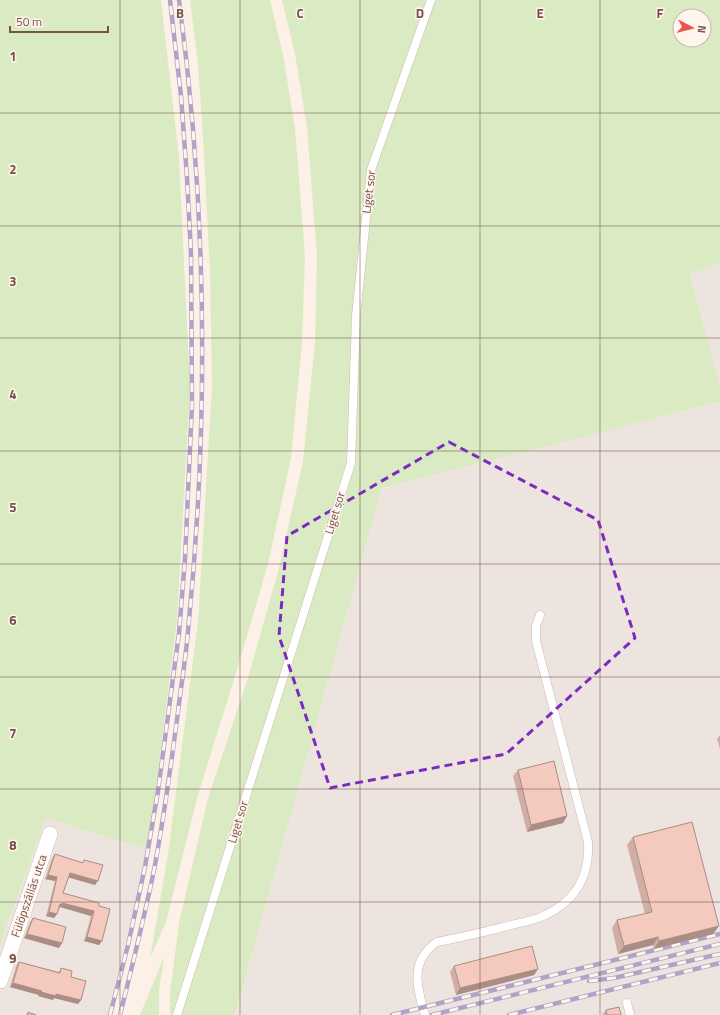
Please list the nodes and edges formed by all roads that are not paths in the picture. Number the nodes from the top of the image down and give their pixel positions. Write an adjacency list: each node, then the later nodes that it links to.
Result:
1 (431, 0): 6 (lane, Liget sor)
2 (540, 616): 7 (lane)
3 (50, 834): 4 (street, Fülöpszállás utca)
4 (0, 981)
5 (627, 1003): 8 (lane)
6 (177, 1015)
7 (425, 1015)
8 (630, 1015)

